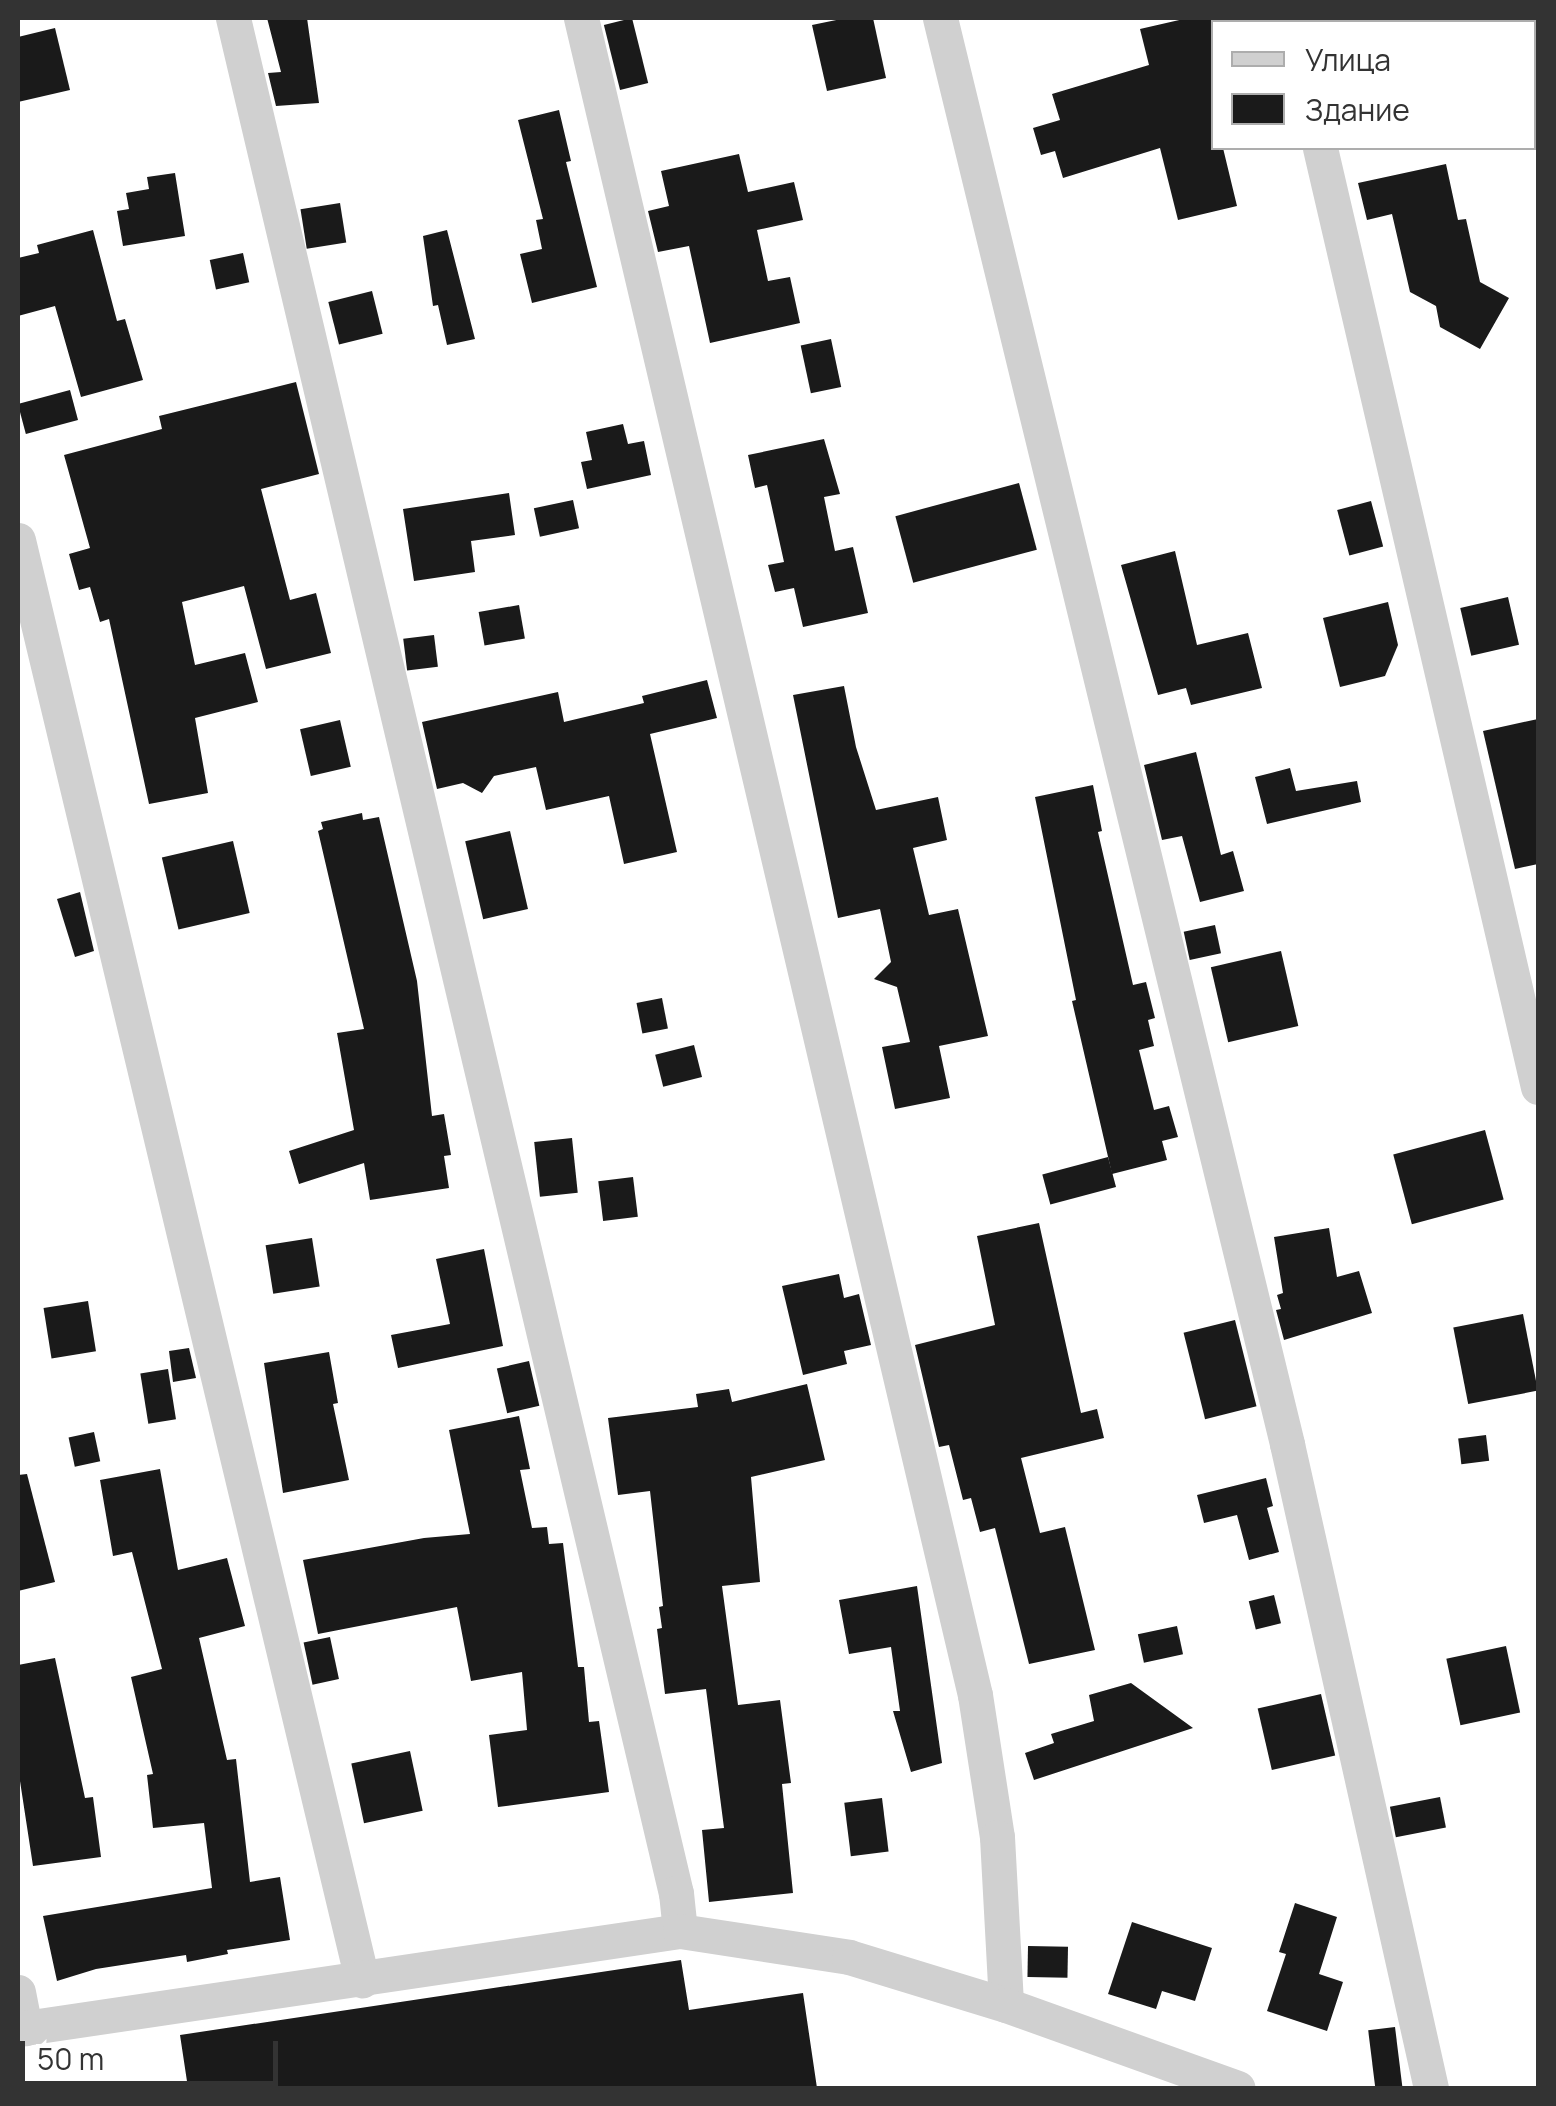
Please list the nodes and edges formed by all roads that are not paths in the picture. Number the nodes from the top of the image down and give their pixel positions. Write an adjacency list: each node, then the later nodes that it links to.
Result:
1 (233, 18): 7 (lane)
2 (581, 18): 10 (lane)
3 (940, 18): 13 (lane)
4 (1320, 150): 6 (lane)
5 (18, 540): 8 (lane)
6 (1538, 1087)
7 (680, 1930): 8 (lane); 10 (lane)
8 (362, 1980): 11 (lane)
9 (18, 1992): 11 (lane)
10 (1006, 2005): 12 (lane)
11 (21, 2029)
12 (1238, 2088)
13 (1431, 2088)

